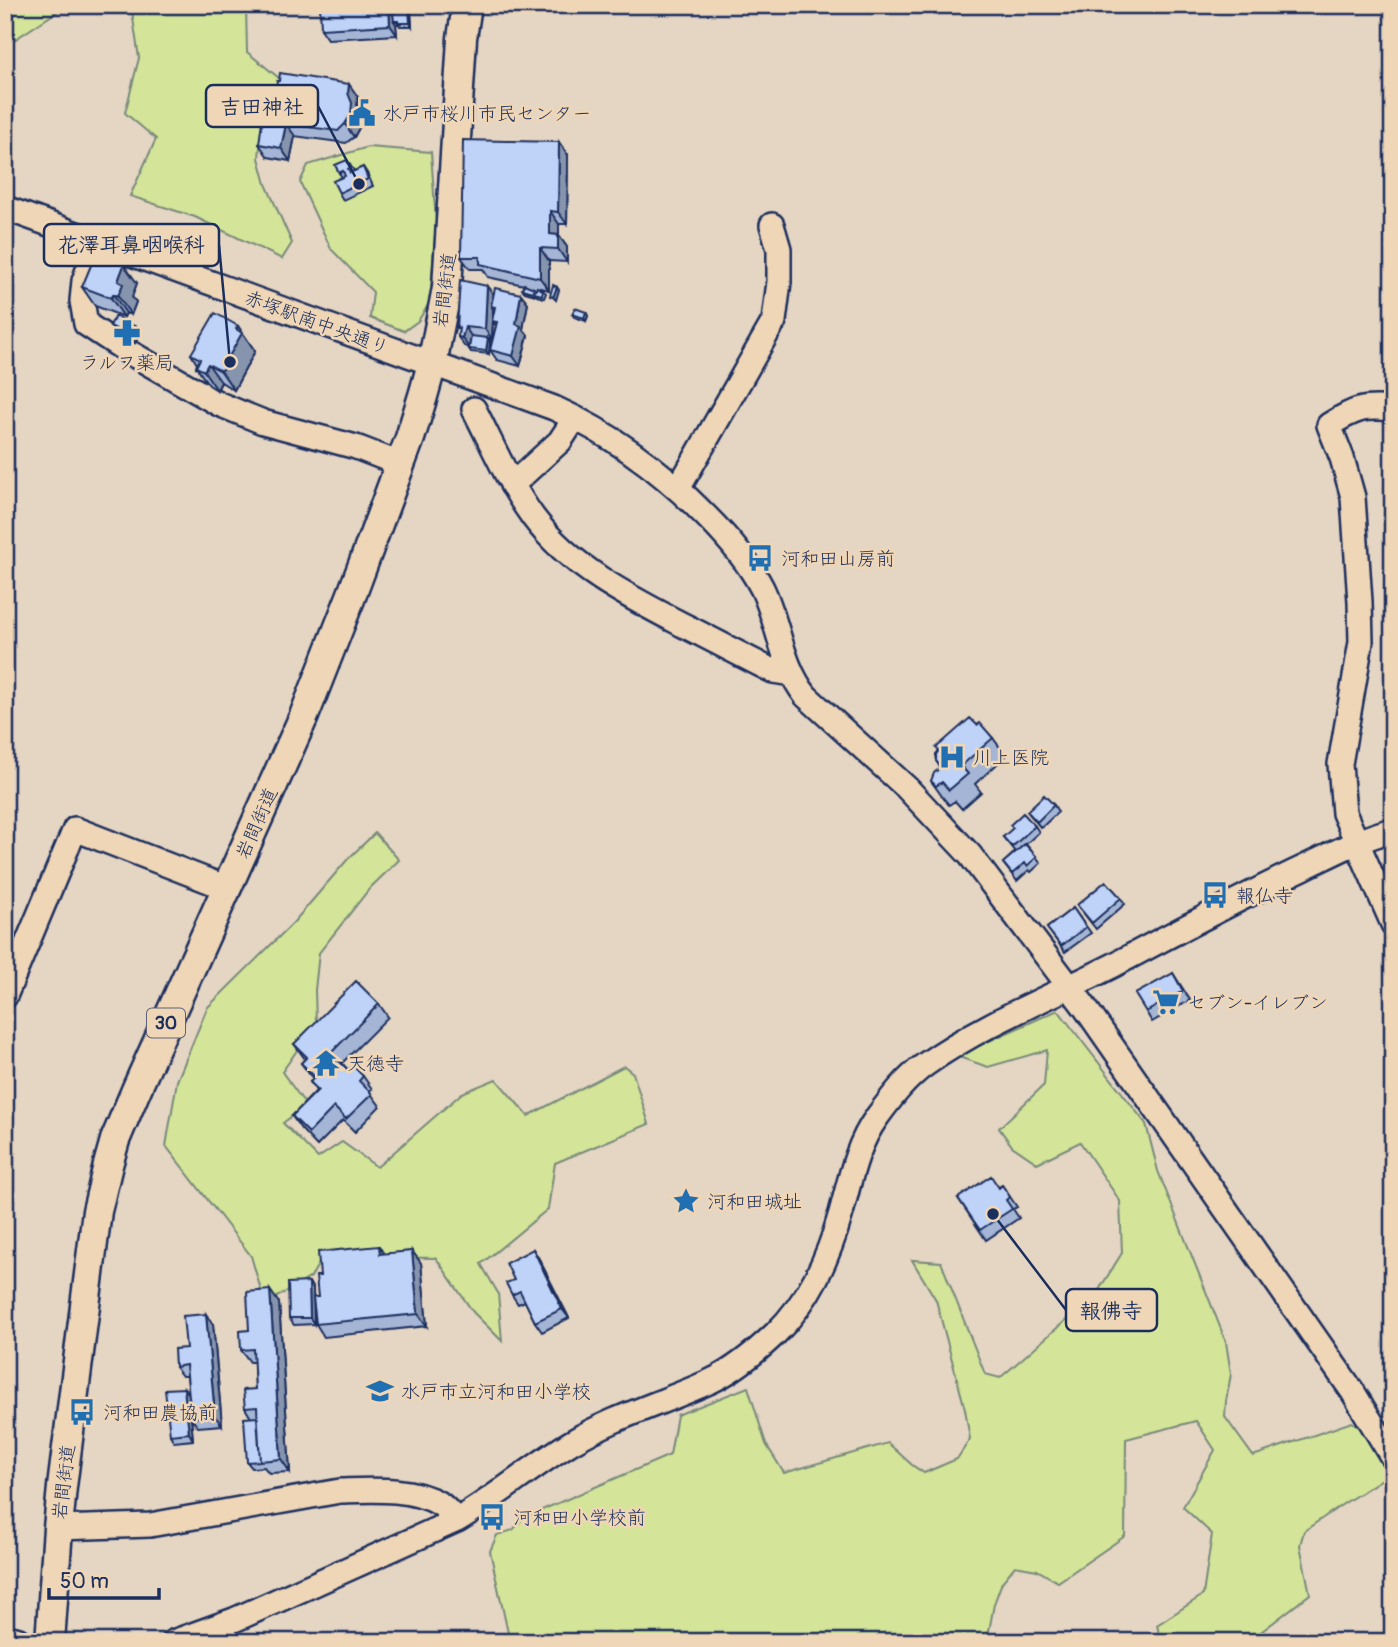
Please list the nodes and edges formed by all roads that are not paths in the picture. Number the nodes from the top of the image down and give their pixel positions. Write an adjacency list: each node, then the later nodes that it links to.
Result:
1 (467, 5): 5 (main road, 岩間街道 / 30)
2 (5, 208): 4 (street, 赤塚駅南中央通り)
3 (772, 225): 11 (street)
4 (98, 242): 5 (street, 赤塚駅南中央通り); 9 (street)
5 (432, 364): 8 (street, 赤塚駅南中央通り); 9 (main road, 岩間街道 / 30)
6 (1393, 409): 14 (street)
7 (474, 410): 10 (street)
8 (575, 418): 10 (street); 11 (street, 赤塚駅南中央通り)
9 (400, 464): 15 (main road, 岩間街道 / 30)
10 (512, 485): 12 (street)
11 (678, 489): 12 (street, 赤塚駅南中央通り)
12 (792, 674): 17 (street, 赤塚駅南中央通り)
13 (1393, 830): 14 (street)
14 (1357, 842): 16 (street); 17 (street)
15 (227, 888): 18 (street); 21 (main road, 岩間街道 / 30)
16 (1393, 924)
17 (1069, 987): 19 (street, 赤塚駅南中央通り); 20 (street)
18 (5, 996)
19 (1393, 1458)
20 (457, 1520): 21 (street); 25 (street)
21 (58, 1528): 24 (main road, 岩間街道 / 30)
22 (5, 1639): 23 (main road)
23 (17, 1642)
24 (50, 1642)
25 (173, 1642)

